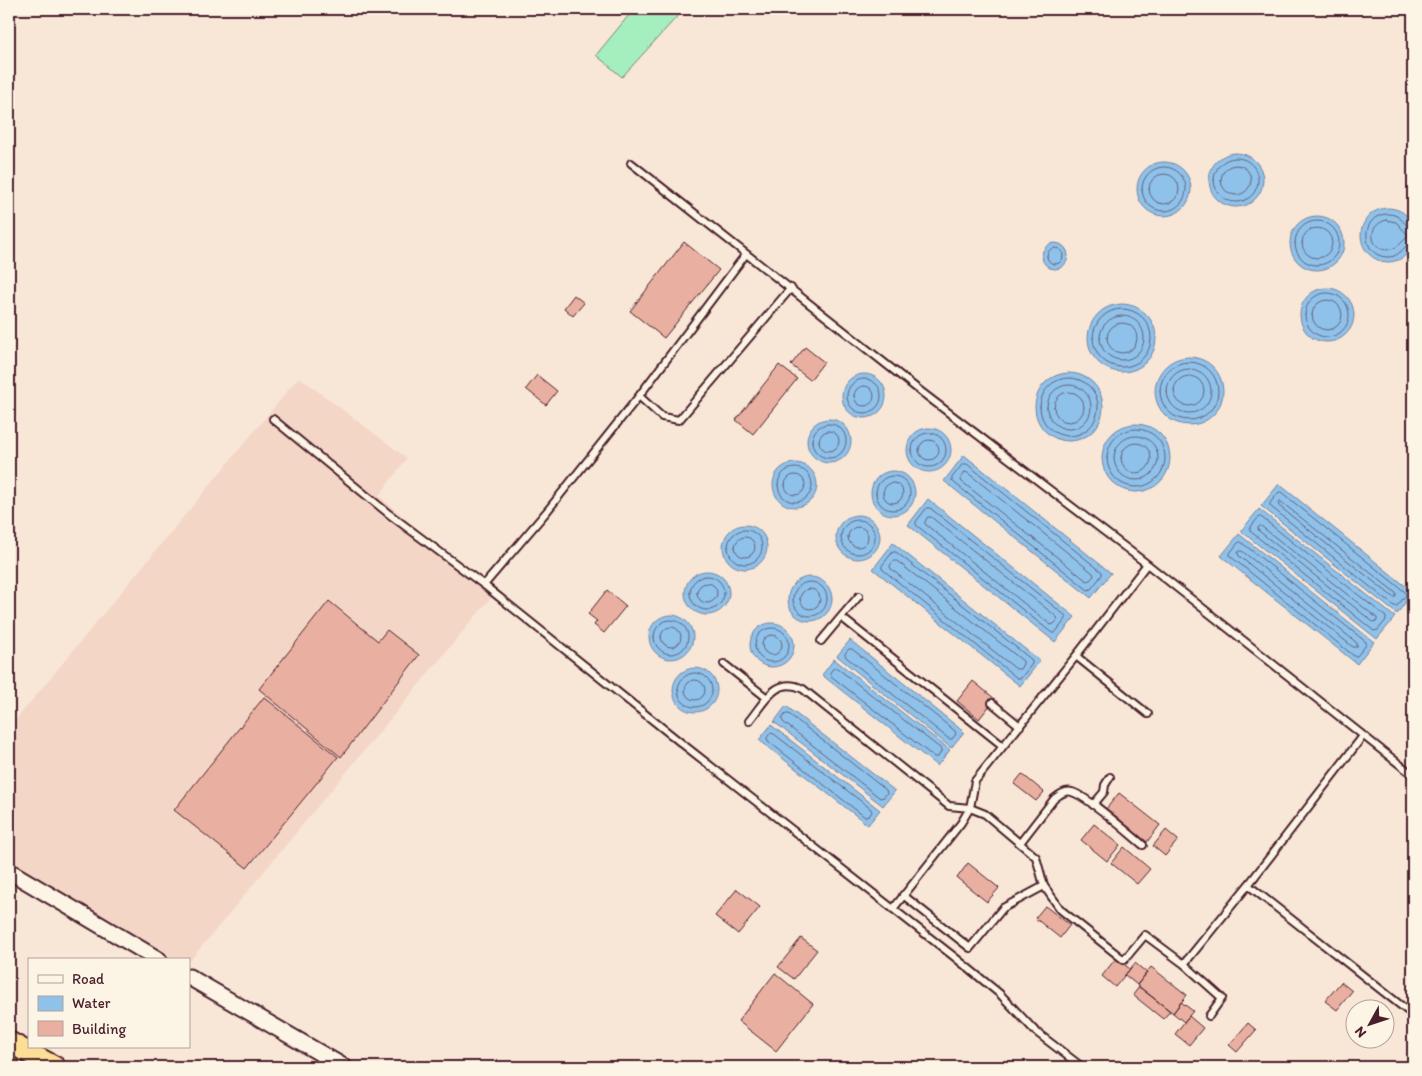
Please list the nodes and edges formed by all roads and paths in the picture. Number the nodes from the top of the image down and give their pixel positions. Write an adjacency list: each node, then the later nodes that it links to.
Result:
1 (631, 163): 2 (lane)
2 (746, 254): 3 (lane); 4 (lane)
3 (791, 288): 4 (lane); 6 (lane)
4 (639, 396): 7 (lane)
5 (273, 419): 7 (lane)
6 (1147, 564): 11 (lane); 18 (lane)
7 (484, 585): 30 (lane)
8 (859, 596): 9 (lane)
9 (841, 618): 10 (lane); 19 (lane)
10 (821, 641)
11 (1076, 656): 15 (lane); 17 (lane)
12 (724, 664): 13 (lane)
13 (768, 698): 16 (lane); 23 (lane)
14 (992, 703): 17 (lane)
15 (1148, 714)
16 (750, 721)
17 (1020, 726): 19 (lane)
18 (1364, 736): 20 (lane); 27 (lane)
19 (1003, 746): 23 (lane)
20 (1413, 775)
21 (1110, 777): 22 (lane)
22 (1093, 806): 24 (lane); 25 (lane)
23 (970, 808): 24 (lane); 29 (lane)
24 (1020, 843): 28 (lane)
25 (1142, 845)
26 (9, 871): 31 (street)
27 (1248, 885): 32 (lane); 34 (lane)
28 (1044, 886): 29 (lane); 32 (lane)
29 (903, 895): 30 (lane)
30 (893, 909): 39 (lane)
31 (156, 958)
32 (1184, 964): 35 (lane)
33 (190, 979): 38 (street)
34 (1413, 1015)
35 (1209, 1016)
36 (9, 1042): 37 (highway)
37 (55, 1067)
38 (344, 1067)
39 (1082, 1067)

